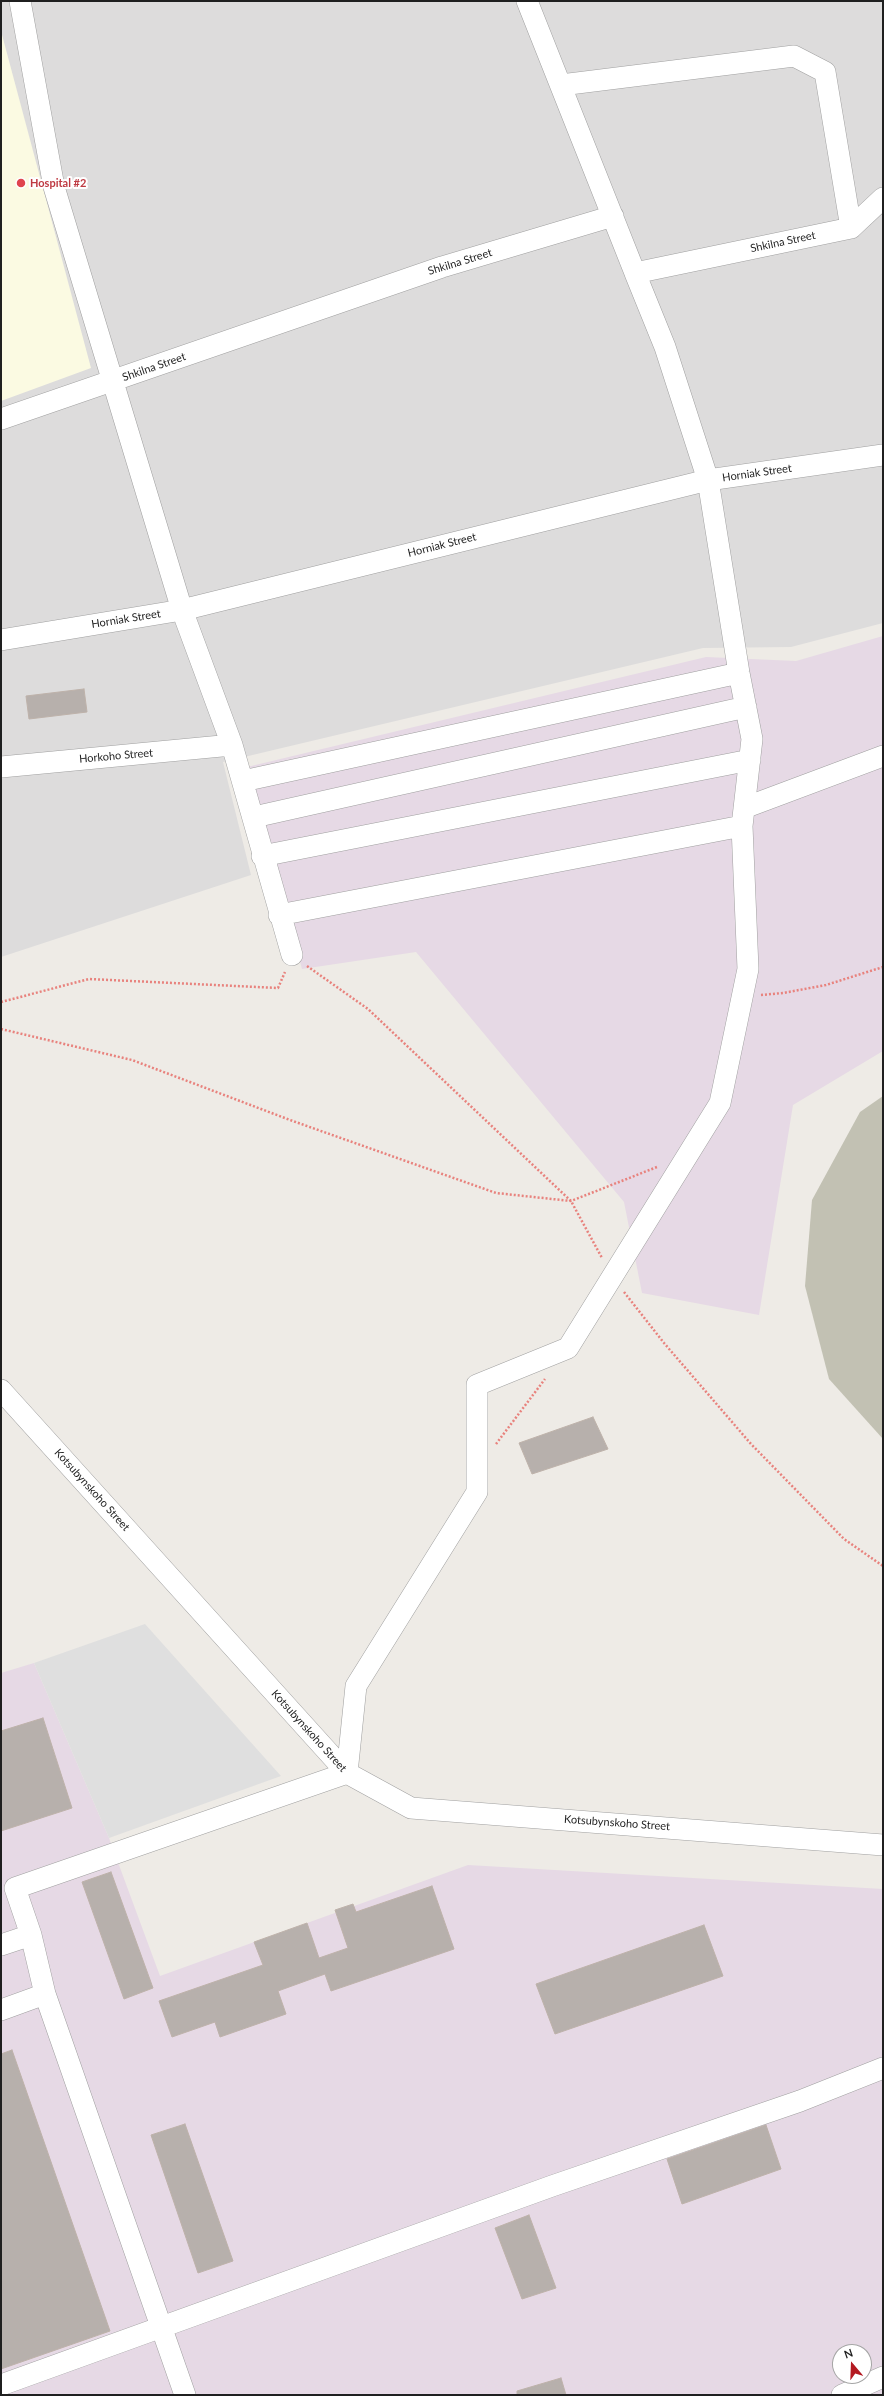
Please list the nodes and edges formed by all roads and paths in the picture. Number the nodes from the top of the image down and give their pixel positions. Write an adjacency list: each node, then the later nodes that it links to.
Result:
1 (20, 1): 8 (street)
2 (527, 1): 3 (street)
3 (561, 85): 5 (street); 6 (street)
4 (883, 198): 6 (street)
5 (613, 216): 7 (street); 8 (street, Shkilna Street)
6 (851, 228): 7 (street, Shkilna Street)
7 (635, 273): 11 (street)
8 (113, 381): 9 (street, Shkilna Street); 12 (street)
9 (1, 419)
10 (883, 455): 11 (street, Horniak Street)
11 (708, 480): 12 (street, Horniak Street); 14 (street)
12 (182, 610): 13 (street, Horniak Street); 16 (street)
13 (1, 640)
14 (738, 673): 15 (street); 20 (street)
15 (746, 707): 18 (street); 21 (street)
16 (232, 744): 19 (street, Horkoho Street); 20 (street)
17 (883, 756): 22 (street)
18 (750, 760): 22 (street); 23 (street)
19 (1, 767)
20 (243, 781): 21 (street)
21 (254, 817): 23 (street)
22 (743, 817): 24 (street); 27 (street)
23 (262, 856): 24 (street)
24 (279, 915): 25 (street)
25 (292, 955): 28 (path); 31 (path)
26 (883, 967): 27 (path)
27 (742, 996): 32 (street)
28 (1, 1002)
29 (1, 1029): 31 (path)
30 (658, 1167): 31 (path)
31 (571, 1201): 32 (path)
32 (612, 1277): 36 (path); 37 (street)
33 (550, 1372): 35 (path)
34 (1, 1390): 37 (street, Kotsubynskoho Street)
35 (495, 1446)
36 (883, 1566)
37 (347, 1773): 38 (street, Kotsubynskoho Street); 39 (street)
38 (883, 1845)
39 (31, 1935): 40 (street); 41 (street)
40 (1, 1945)
41 (45, 1994): 42 (street); 44 (street)
42 (1, 2010)
43 (883, 2068): 44 (street)
44 (162, 2329): 46 (street); 47 (street)
45 (883, 2376): 48 (street)
46 (1, 2385)
47 (185, 2395)
48 (842, 2395)

